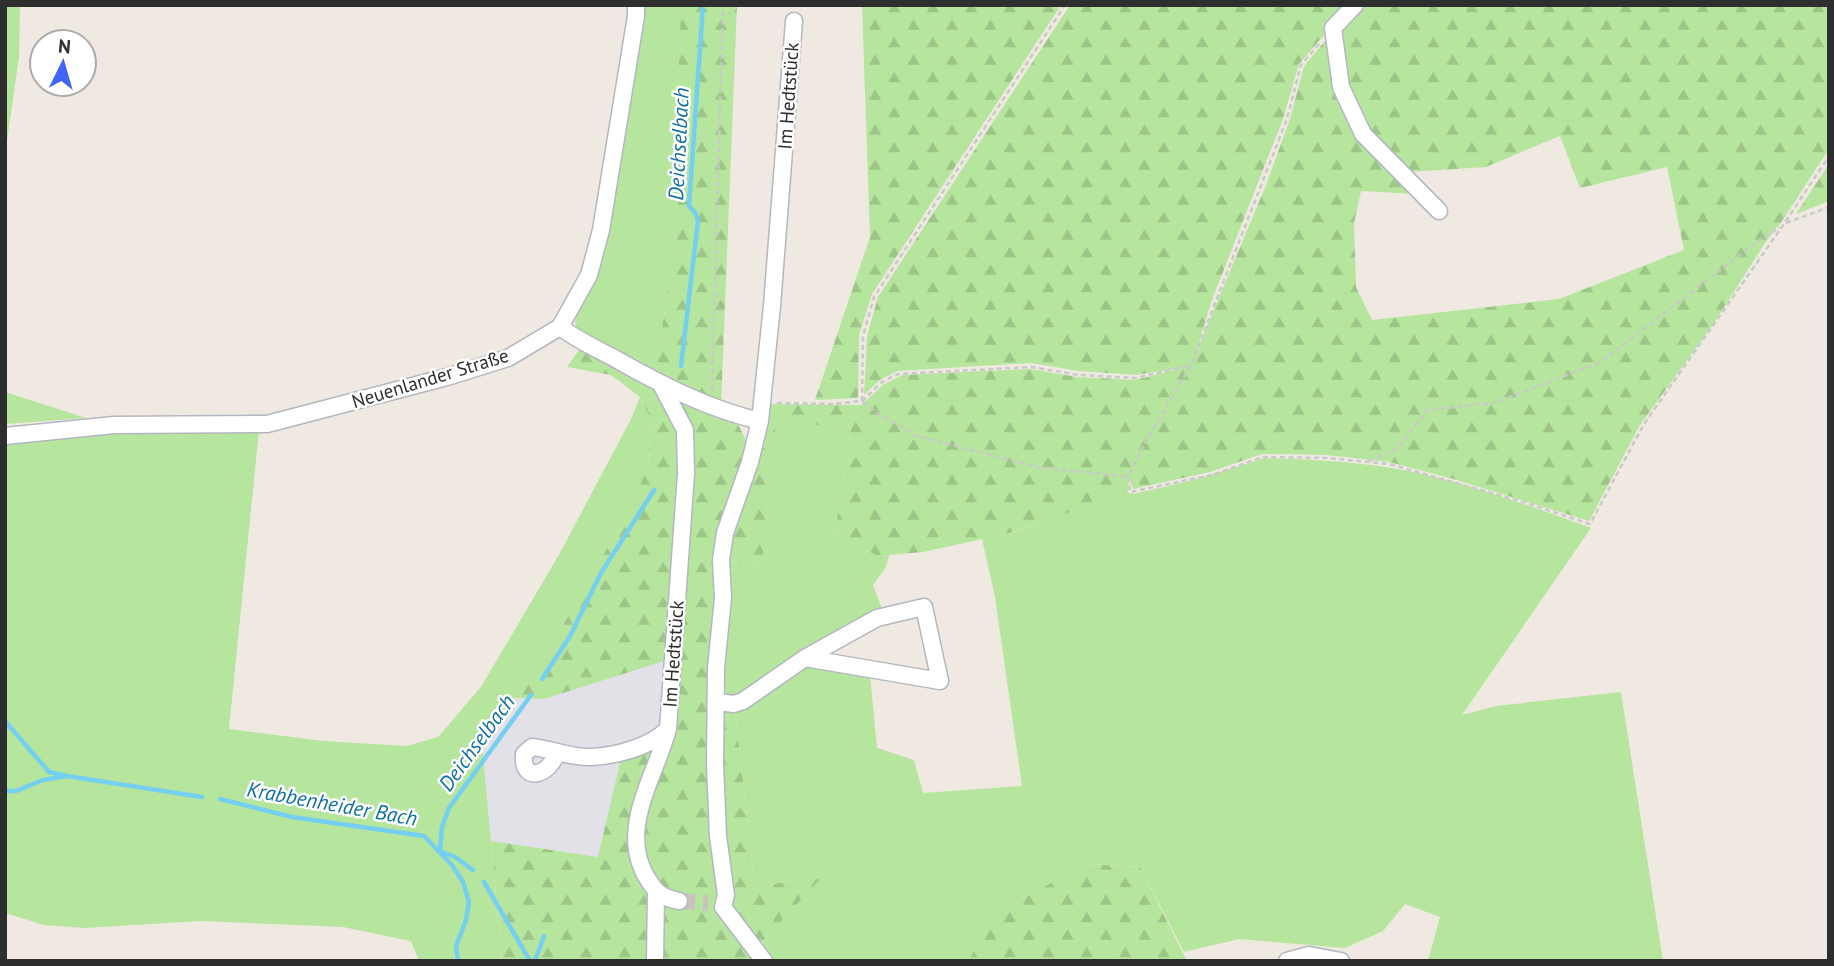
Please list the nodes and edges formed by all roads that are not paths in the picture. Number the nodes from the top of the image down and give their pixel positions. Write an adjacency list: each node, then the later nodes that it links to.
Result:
1 (636, 5): 5 (street)
2 (1354, 5): 4 (street)
3 (794, 21): 7 (street, Im Hedtstück)
4 (1439, 211)
5 (560, 327): 6 (street); 8 (street, Neuenlander Straße)
6 (662, 386): 7 (street); 11 (street, Im Hedtstück)
7 (760, 421): 10 (street, Im Hedtstück)
8 (5, 436)
9 (805, 658): 9 (street); 10 (street)
10 (717, 702): 16 (street, Im Hedtstück)
11 (668, 729): 12 (street); 13 (street, Im Hedtstück)
12 (557, 752)
13 (656, 892): 14 (street); 15 (street)
14 (679, 901)
15 (655, 961)
16 (764, 961)
17 (1287, 961): 18 (street)
18 (1341, 961)

